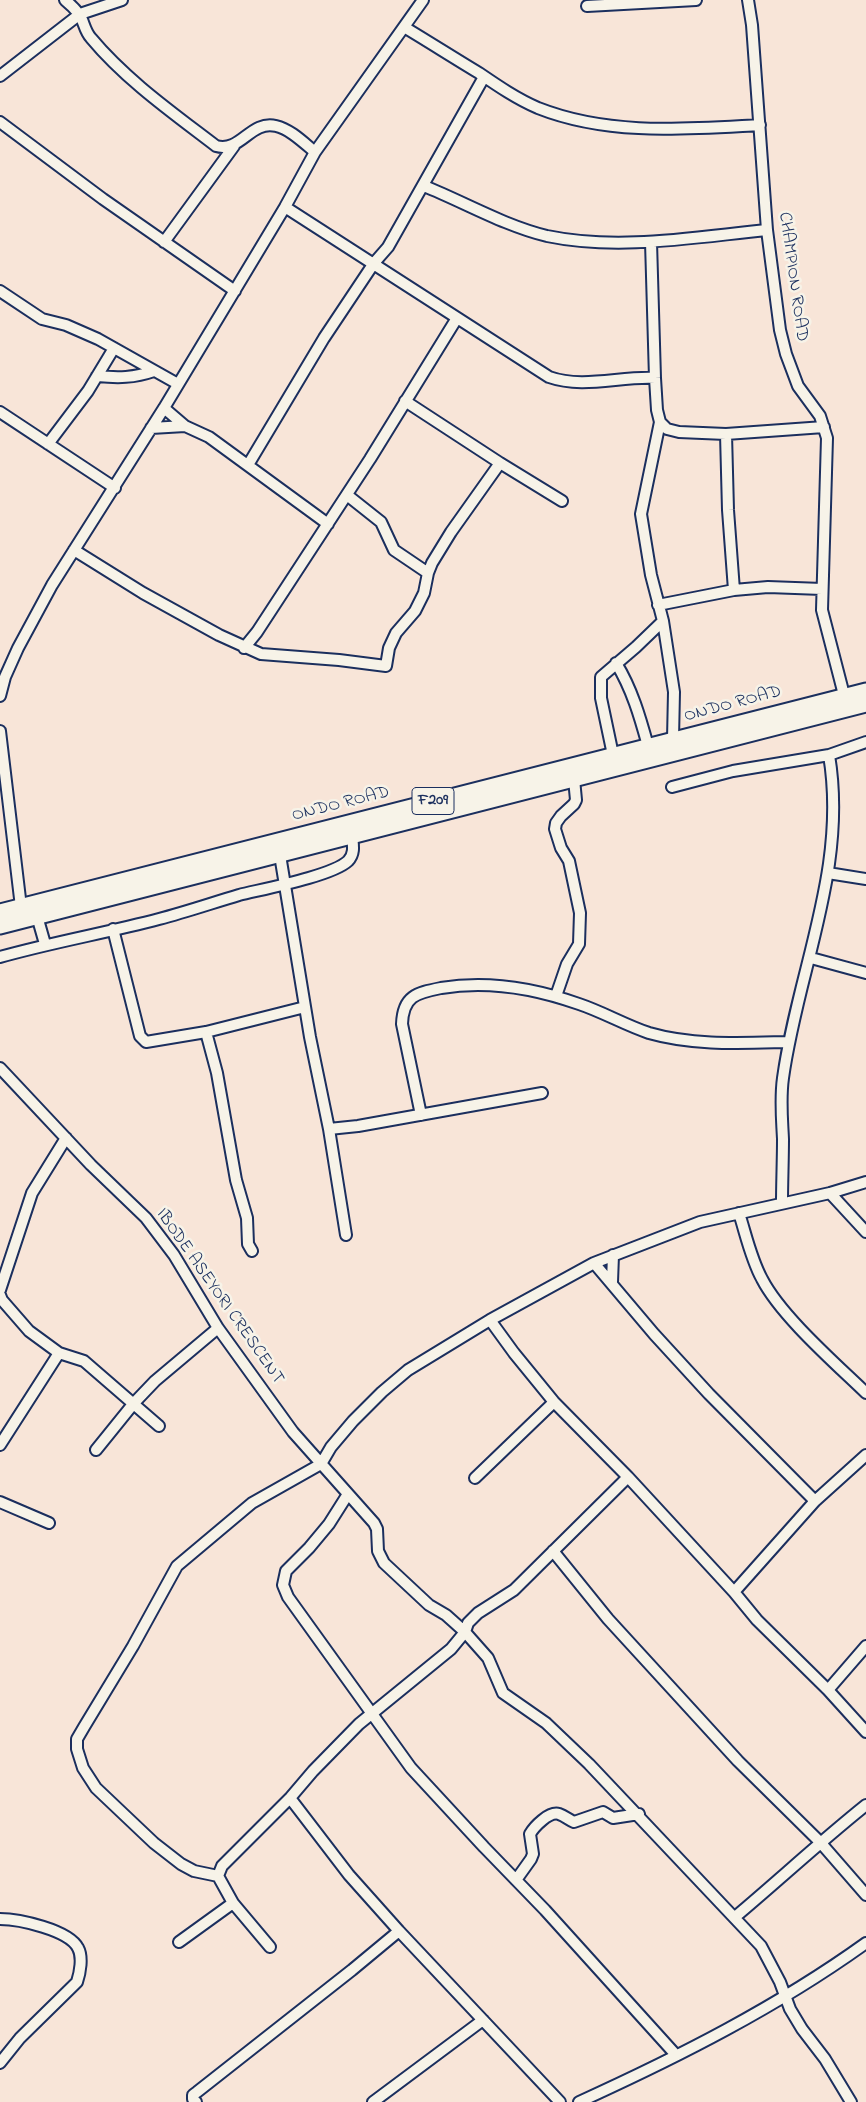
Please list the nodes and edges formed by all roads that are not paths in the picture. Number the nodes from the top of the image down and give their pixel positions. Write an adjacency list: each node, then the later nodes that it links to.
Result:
1 (65, 0): 7 (street)
2 (122, 0): 7 (street)
3 (423, 0): 8 (street)
4 (696, 0): 6 (street)
5 (748, 0): 12 (street, CHAMPION ROAD)
6 (587, 6)
7 (80, 14): 9 (street); 13 (street)
8 (404, 27): 10 (street); 14 (street)
9 (0, 76)
10 (484, 77): 12 (street); 15 (street)
11 (0, 122): 18 (street)
12 (760, 125): 17 (street, CHAMPION ROAD)
13 (234, 145): 14 (street); 18 (street)
14 (315, 152): 16 (street)
15 (424, 186): 19 (street); 20 (street)
16 (285, 207): 20 (street); 22 (street)
17 (767, 230): 19 (street); 34 (street, CHAMPION ROAD)
18 (164, 242): 22 (street)
19 (651, 242): 27 (street)
20 (374, 263): 23 (street); 39 (street)
21 (0, 291): 24 (street)
22 (235, 291): 28 (street)
23 (457, 318): 27 (street); 29 (street)
24 (114, 348): 25 (street); 26 (street)
25 (154, 371): 26 (street); 28 (street)
26 (98, 376): 37 (street)
27 (655, 378): 32 (street)
28 (178, 384): 30 (street)
29 (405, 401): 38 (street); 41 (street)
30 (164, 408): 33 (street); 35 (street)
31 (0, 412): 37 (street)
32 (660, 422): 36 (street); 48 (street)
33 (185, 426): 35 (street); 39 (street)
34 (824, 427): 36 (street); 46 (street, CHAMPION ROAD)
35 (151, 428): 40 (street)
36 (726, 434): 47 (street)
37 (48, 444): 40 (street)
38 (500, 463): 42 (street); 45 (street)
39 (248, 465): 43 (street)
40 (115, 488): 44 (street)
41 (347, 495): 43 (street); 45 (street)
42 (562, 501)
43 (328, 524): 50 (street)
44 (74, 550): 50 (street); 54 (street)
45 (428, 573): 50 (street)
46 (822, 589): 47 (street); 53 (street, CHAMPION ROAD)
47 (734, 590): 48 (street)
48 (658, 605): 49 (street)
49 (662, 621): 51 (street); 57 (street)
50 (244, 648)
51 (616, 663): 59 (street); 60 (street)
52 (866, 691): 53 (main road, ONDO ROAD / F209)
53 (844, 695): 57 (main road, ONDO ROAD / F209)
54 (0, 696)
55 (866, 704): 63 (main road, ONDO ROAD / F209)
56 (0, 731): 62 (street)
57 (674, 739): 59 (main road, ONDO ROAD / F209)
58 (866, 742): 61 (street)
59 (648, 746): 60 (main road, ONDO ROAD / F209)
60 (613, 755): 65 (main road, ONDO ROAD / F209)
61 (829, 755): 64 (street); 68 (street)
62 (2, 759): 71 (street)
63 (574, 779): 65 (main road, ONDO ROAD / F209); 80 (street)
64 (672, 787)
65 (467, 799): 66 (main road, ONDO ROAD / F209); 71 (main road, ONDO ROAD / F209)
66 (352, 836): 67 (main road, ONDO ROAD / F209); 70 (street)
67 (280, 855): 70 (street); 73 (main road, ONDO ROAD / F209)
68 (828, 873): 69 (street); 78 (street)
69 (866, 879)
70 (285, 885): 75 (street); 81 (street)
71 (22, 907): 72 (main road, ONDO ROAD / F209)
72 (0, 912)
73 (37, 916): 74 (main road, ONDO ROAD / F209); 76 (street)
74 (0, 926)
75 (113, 929): 76 (street); 82 (street)
76 (45, 944): 77 (street)
77 (0, 957)
78 (810, 958): 79 (street); 83 (street)
79 (866, 972)
80 (556, 996): 83 (street); 86 (street)
81 (306, 1007): 82 (street); 87 (street)
82 (206, 1032): 95 (street)
83 (789, 1042): 91 (street)
84 (0, 1068): 88 (street, IBODE ASEYORI CRESCENT)
85 (542, 1093): 86 (street)
86 (420, 1116): 87 (street)
87 (329, 1129): 94 (street)
88 (66, 1138): 99 (street); 102 (street, IBODE ASEYORI CRESCENT)
89 (866, 1182): 90 (street)
90 (830, 1193): 91 (street); 93 (street)
91 (782, 1203): 92 (street)
92 (739, 1213): 96 (street); 104 (street)
93 (866, 1232)
94 (346, 1235)
95 (252, 1251)
96 (613, 1255): 97 (street); 98 (street)
97 (594, 1263): 98 (street); 101 (street)
98 (612, 1282): 115 (street)
99 (0, 1290)
100 (0, 1295): 103 (street)
101 (490, 1320): 105 (street); 111 (street)
102 (218, 1328): 106 (street); 111 (street, IBODE ASEYORI CRESCENT)
103 (59, 1353): 106 (street); 108 (street)
104 (866, 1393)
105 (554, 1402): 112 (street); 113 (street)
106 (134, 1403): 107 (street); 109 (street)
107 (158, 1426)
108 (0, 1445)
109 (96, 1450)
110 (866, 1455): 115 (street)
111 (321, 1464): 114 (street, IBODE ASEYORI CRESCENT); 129 (street)
112 (628, 1477): 118 (street); 119 (street)
113 (475, 1478)
114 (348, 1494): 120 (street, IBODE ASEYORI CRESCENT); 123 (street)
115 (815, 1501): 119 (street)
116 (0, 1502): 117 (street)
117 (49, 1523)
118 (554, 1551): 120 (street); 128 (street)
119 (734, 1592): 122 (street)
120 (465, 1632): 123 (street); 127 (street, IBODE ASEYORI CRESCENT)
121 (866, 1646): 122 (street)
122 (828, 1690): 124 (street)
123 (371, 1713): 125 (street); 130 (street)
124 (866, 1732)
125 (290, 1798): 129 (street); 135 (street)
126 (866, 1805): 128 (street)
127 (639, 1814): 130 (street); 133 (street, IBODE ASEYORI CRESCENT)
128 (820, 1842): 131 (street); 133 (street)
129 (218, 1876): 132 (street)
130 (516, 1880): 141 (street)
131 (866, 1895)
132 (233, 1903): 136 (street); 138 (street)
133 (735, 1917): 139 (street, IBODE ASEYORI CRESCENT)
134 (0, 1920): 142 (street)
135 (398, 1931): 140 (street); 143 (street)
136 (179, 1942)
137 (866, 1943): 139 (street)
138 (270, 1947)
139 (786, 1995): 141 (street); 147 (street, IBODE ASEYORI CRESCENT)
140 (483, 2020): 144 (street); 145 (street)
141 (676, 2055): 146 (street)
142 (0, 2063)
143 (196, 2102)
144 (373, 2102)
145 (560, 2102)
146 (579, 2102)
147 (851, 2102)

